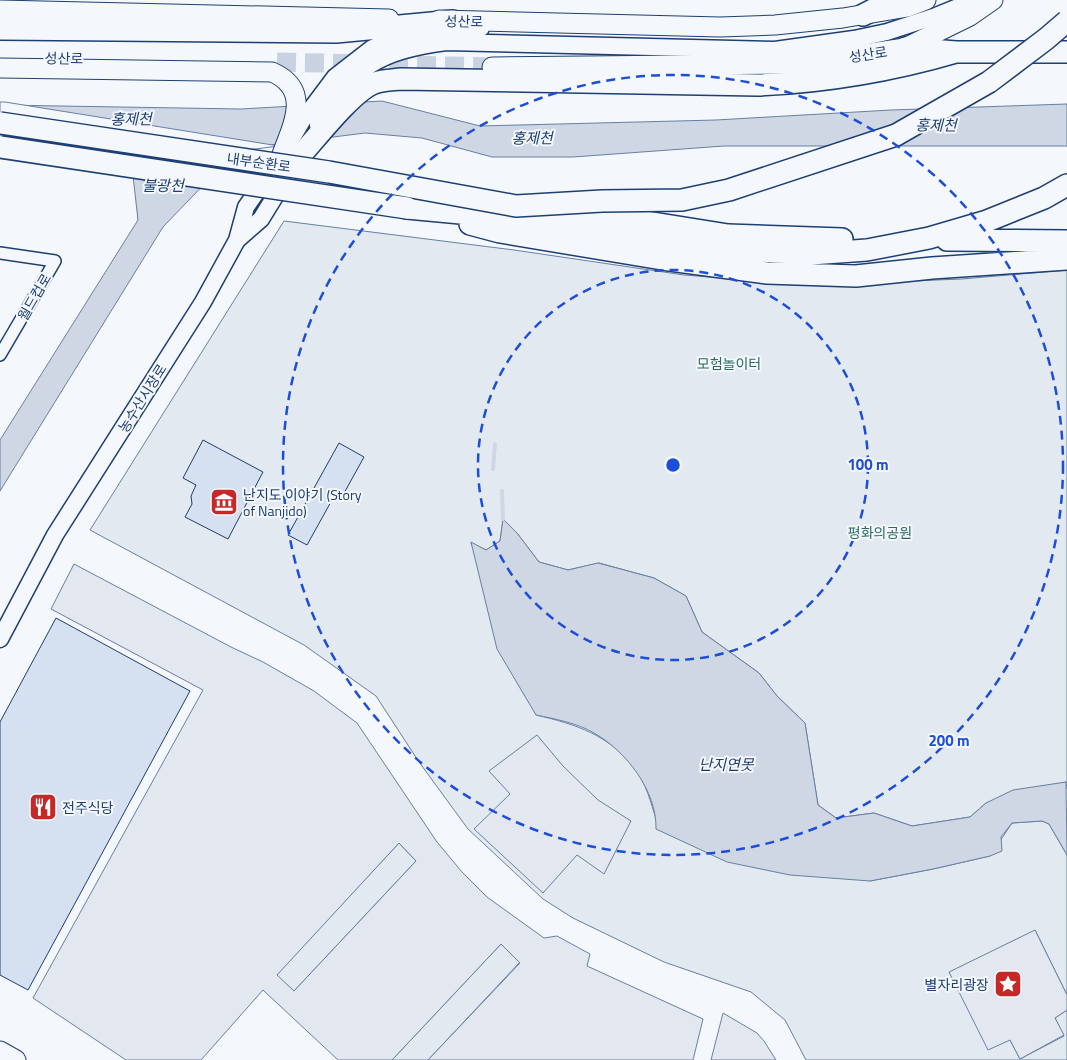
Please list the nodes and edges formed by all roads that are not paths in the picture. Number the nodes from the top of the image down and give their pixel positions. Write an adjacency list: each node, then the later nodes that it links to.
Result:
1 (892, 0): 6 (highway)
2 (926, 0): 6 (main road, 성산로)
3 (975, 0): 18 (main road)
4 (992, 0): 11 (main road, 성산로)
5 (0, 10): 7 (main road, 성산로)
6 (862, 15): 9 (main road, 성산로)
7 (453, 21): 9 (main road, 성산로); 10 (highway)
8 (1067, 21): 23 (highway, bridge)
9 (553, 22): 18 (main road)
10 (0, 29)
11 (905, 48): 12 (highway); 15 (main road, 성산로)
12 (956, 52): 13 (highway); 18 (highway)
13 (1067, 52)
14 (0, 56): 17 (main road, 성산로)
15 (492, 67)
16 (0, 68): 17 (main road)
17 (280, 69): 21 (main road)
18 (350, 81): 21 (main road); 21 (highway)
19 (0, 123): 23 (highway, 내부순환로, bridge)
20 (0, 147): 24 (highway, 내부순환로, bridge)
21 (291, 156): 29 (main road, 농수산시장로, bridge)
22 (1067, 185): 24 (highway)
23 (516, 206): 25 (highway, bridge)
24 (407, 208): 27 (highway)
25 (1067, 241)
26 (0, 253): 28 (street, 월드컵로)
27 (1067, 259)
28 (0, 355)
29 (0, 639)
30 (0, 1051): 31 (main road)
31 (16, 1060)

